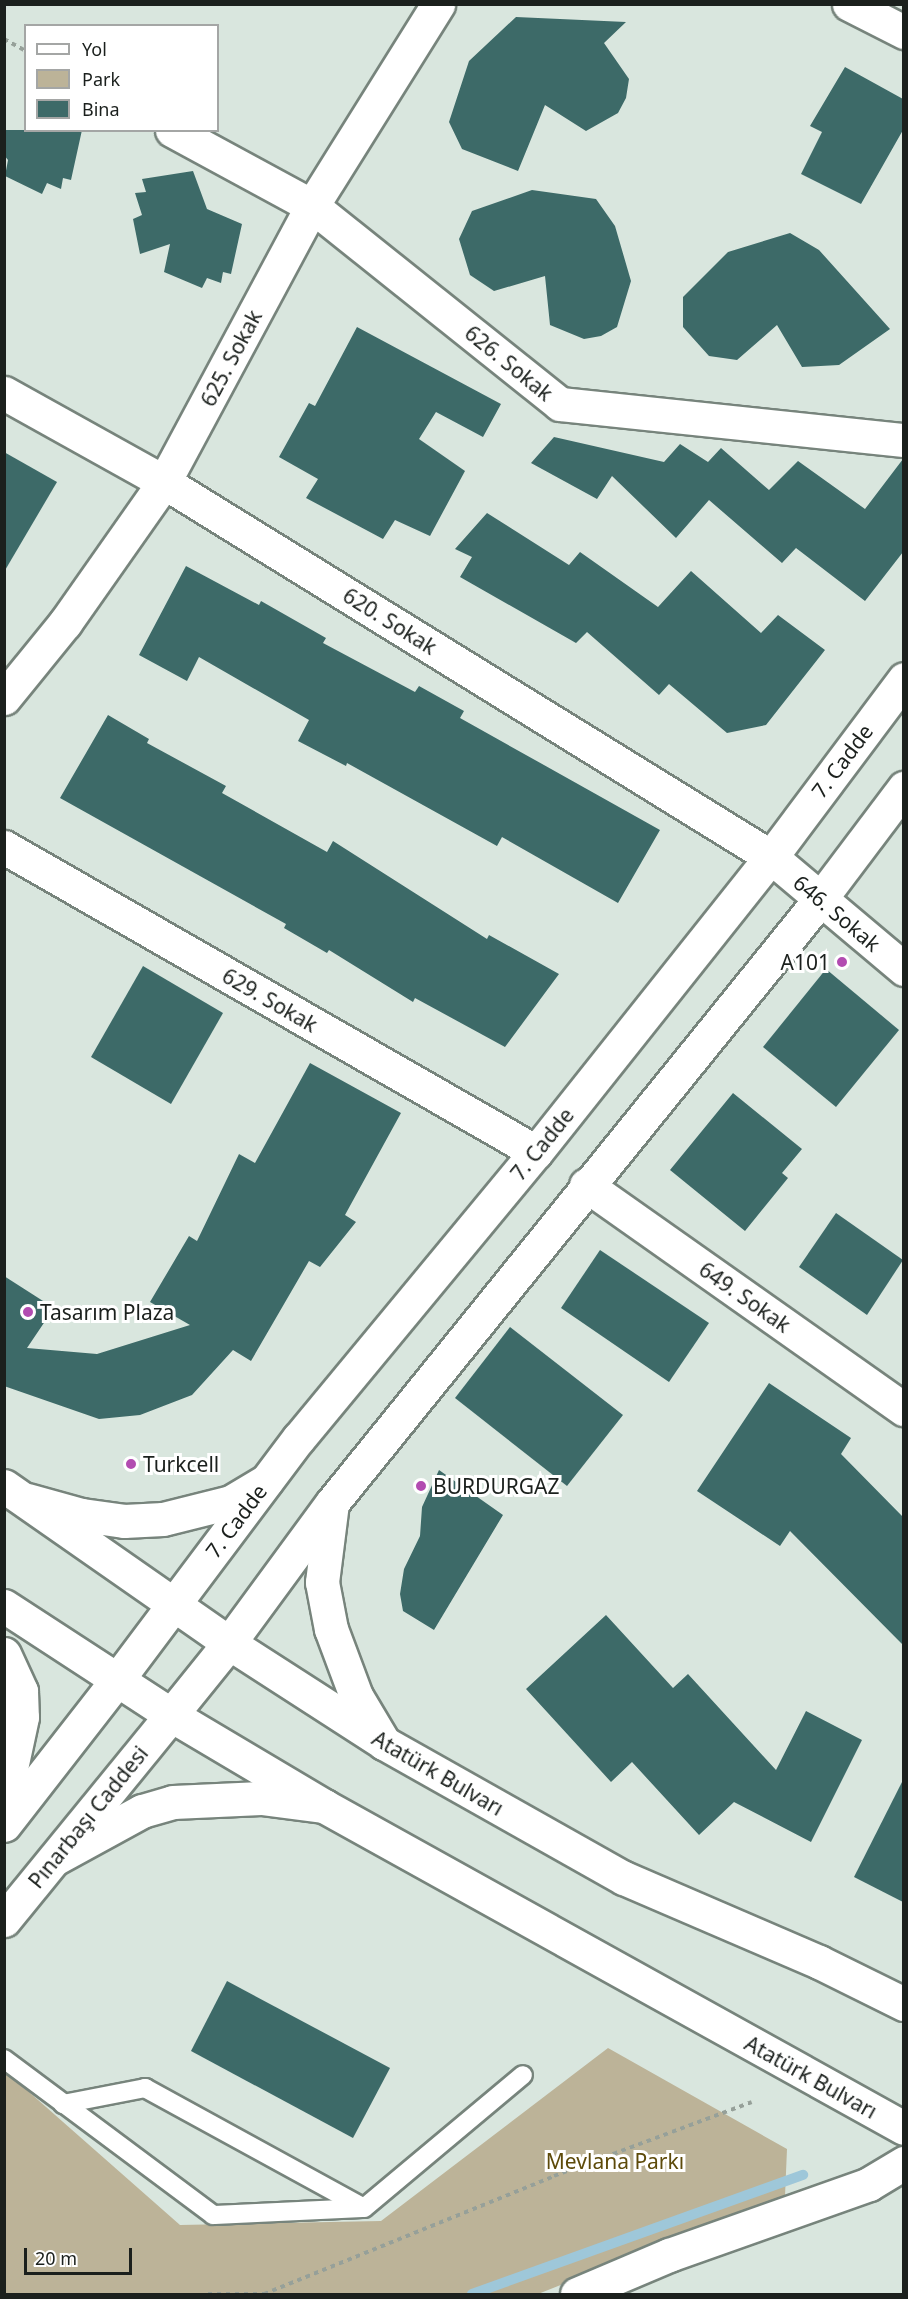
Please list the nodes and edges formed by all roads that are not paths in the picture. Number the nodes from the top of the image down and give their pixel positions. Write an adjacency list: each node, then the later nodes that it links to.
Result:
1 (438, 4): 5 (street, 625. Sokak)
2 (849, 4): 3 (street)
3 (903, 32)
4 (176, 132): 5 (street, 626. Sokak)
5 (312, 206): 7 (street, 626. Sokak); 8 (street, 625. Sokak)
6 (4, 393): 8 (street, 620. Sokak)
7 (903, 440)
8 (164, 482): 10 (street, 625. Sokak); 13 (street, 620. Sokak)
9 (903, 679): 13 (street, 7. Cadde)
10 (4, 698)
11 (903, 788): 14 (street)
12 (4, 847): 16 (street, 629. Sokak)
13 (771, 857): 14 (street, 646. Sokak); 16 (street, 7. Cadde)
14 (822, 898): 15 (street, 646. Sokak); 17 (street)
15 (903, 969)
16 (536, 1152): 19 (street, 7. Cadde)
17 (586, 1185): 18 (street, 649. Sokak); 21 (street)
18 (903, 1408)
19 (266, 1481): 20 (street); 22 (street, 7. Cadde)
20 (14, 1492): 22 (street, Atatürk Bulvarı)
21 (332, 1503): 24 (street); 28 (street)
22 (173, 1603): 24 (street, Atatürk Bulvarı); 26 (street, 7. Cadde)
23 (4, 1606): 26 (street, Atatürk Bulvarı)
24 (229, 1643): 27 (street, Pınarbaşı Caddesi); 28 (street, Atatürk Bulvarı)
25 (4, 1654): 29 (street)
26 (117, 1680): 27 (street, Atatürk Bulvarı); 31 (street)
27 (171, 1715): 30 (street, Atatürk Bulvarı); 32 (street, Pınarbaşı Caddesi)
28 (384, 1743): 34 (street, Atatürk Bulvarı)
29 (4, 1801)
30 (324, 1806): 32 (street); 38 (street, Atatürk Bulvarı)
31 (4, 1825)
32 (56, 1858): 33 (street, Pınarbaşı Caddesi)
33 (4, 1920)
34 (903, 2004)
35 (4, 2059): 37 (lane)
36 (523, 2075): 40 (lane)
37 (63, 2103): 40 (lane); 40 (lane)
38 (903, 2128)
39 (903, 2163): 41 (street)
40 (364, 2208)
41 (577, 2295)

